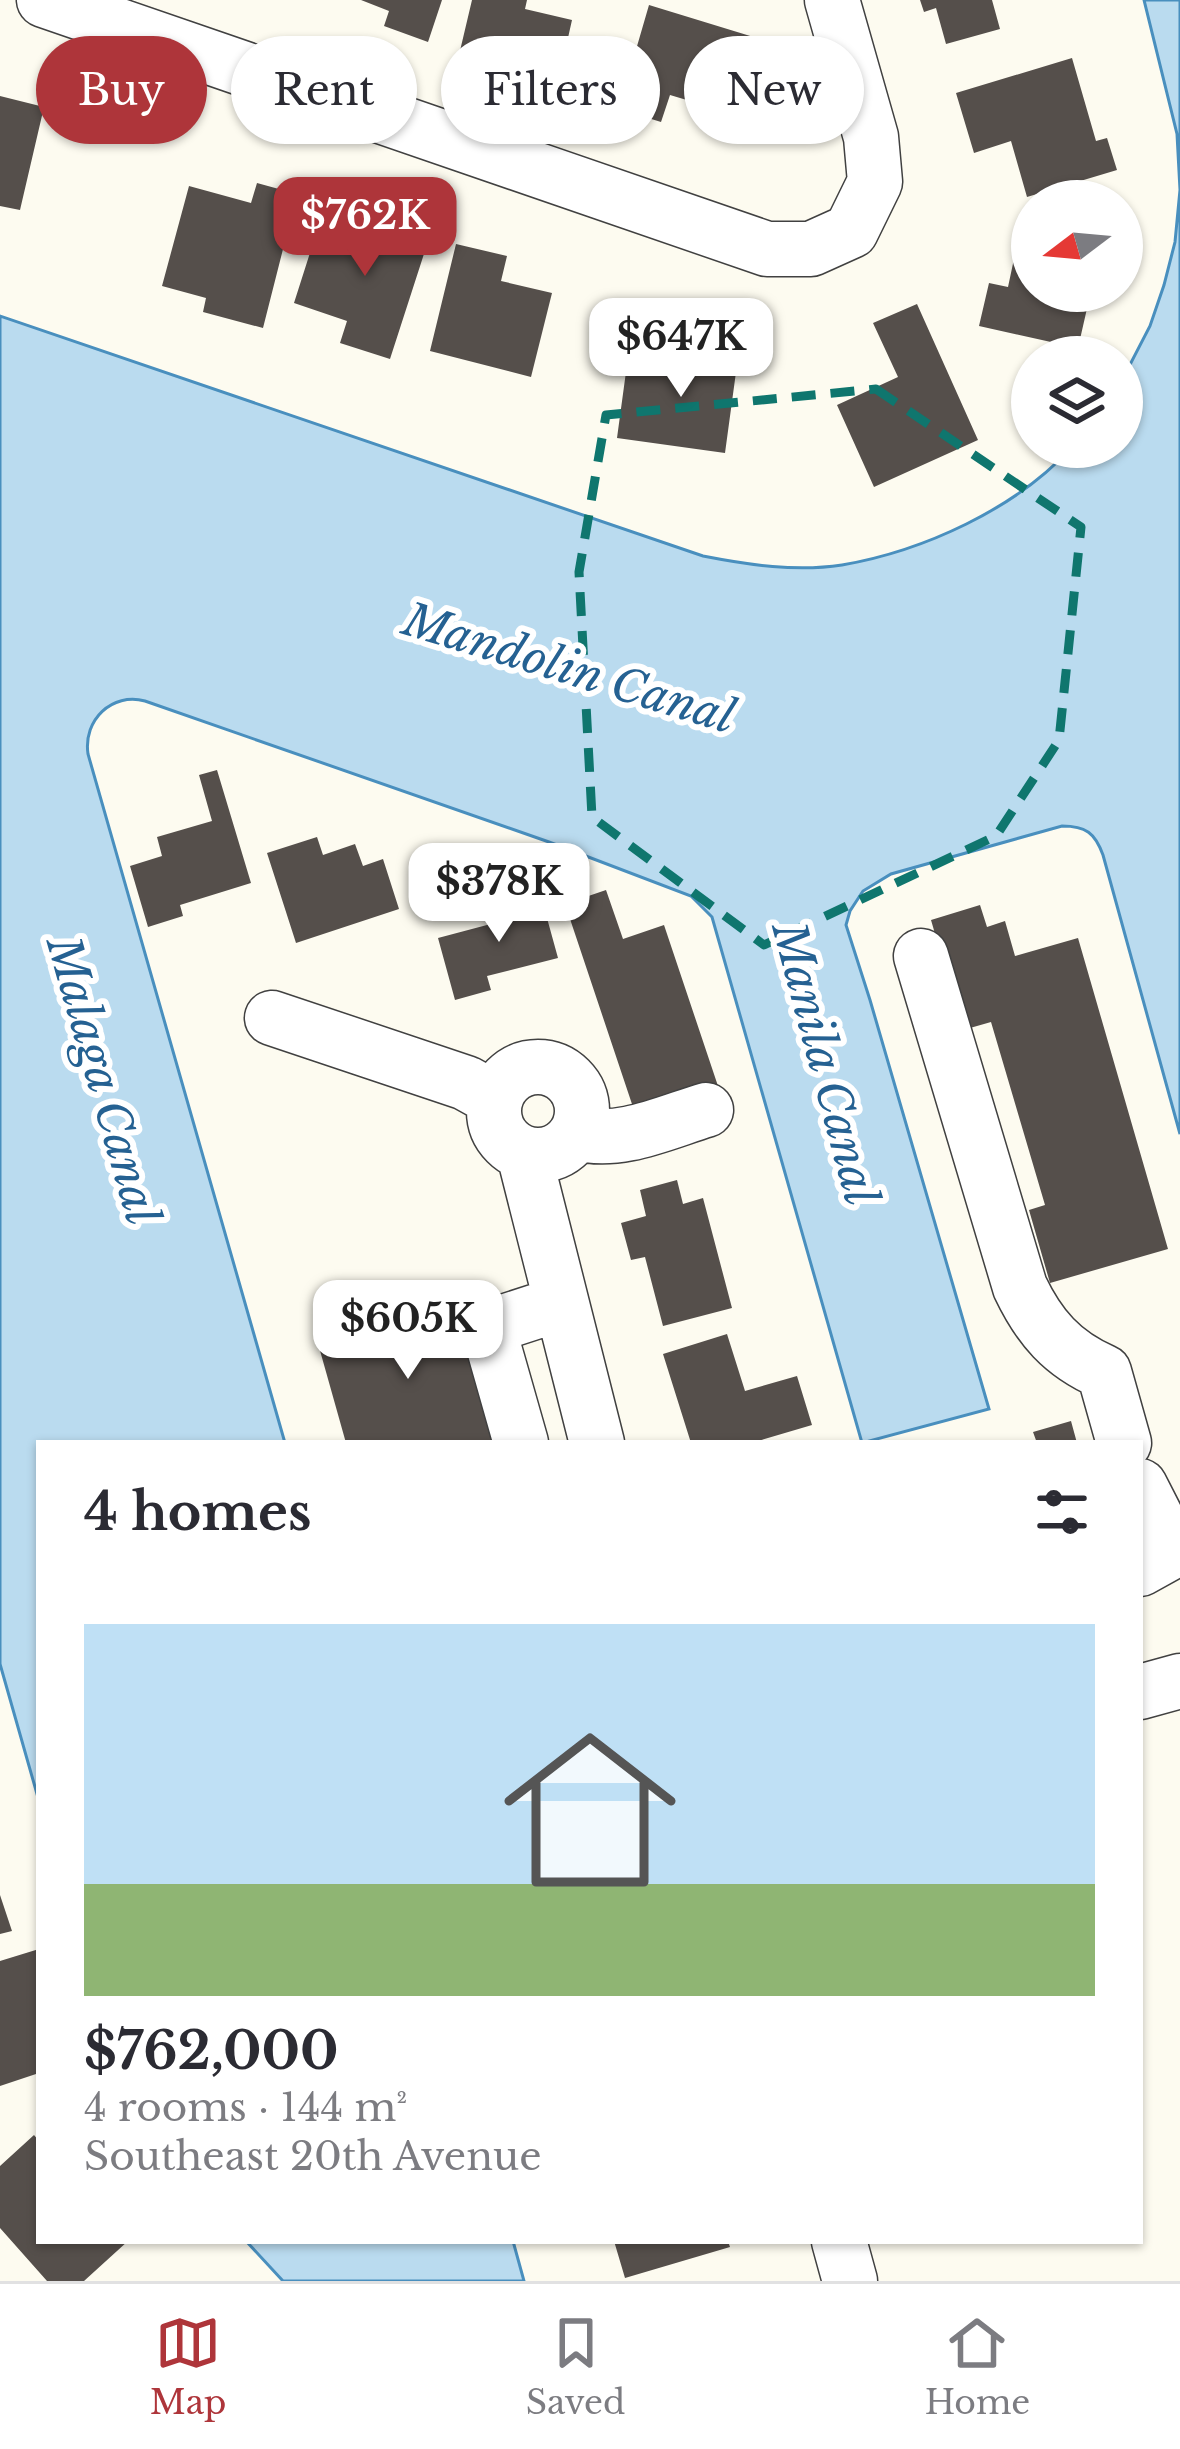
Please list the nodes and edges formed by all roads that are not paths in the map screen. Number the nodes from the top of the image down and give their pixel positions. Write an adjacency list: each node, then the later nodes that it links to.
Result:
1 (44, 0): 2 (street)
2 (832, 0)
3 (921, 956): 12 (street)
4 (272, 1018): 5 (street)
5 (495, 1100): 7 (street); 8 (street)
6 (706, 1110): 7 (street)
7 (577, 1133): 8 (street)
8 (524, 1154): 9 (street)
9 (559, 1304): 10 (street); 11 (street)
10 (519, 1440)
11 (596, 1440)
12 (1123, 1440)
13 (1143, 1492): 14 (street)
14 (1143, 1567)
15 (1180, 1681): 16 (street)
16 (1143, 1691)
17 (840, 2244): 18 (street)
18 (850, 2281)

